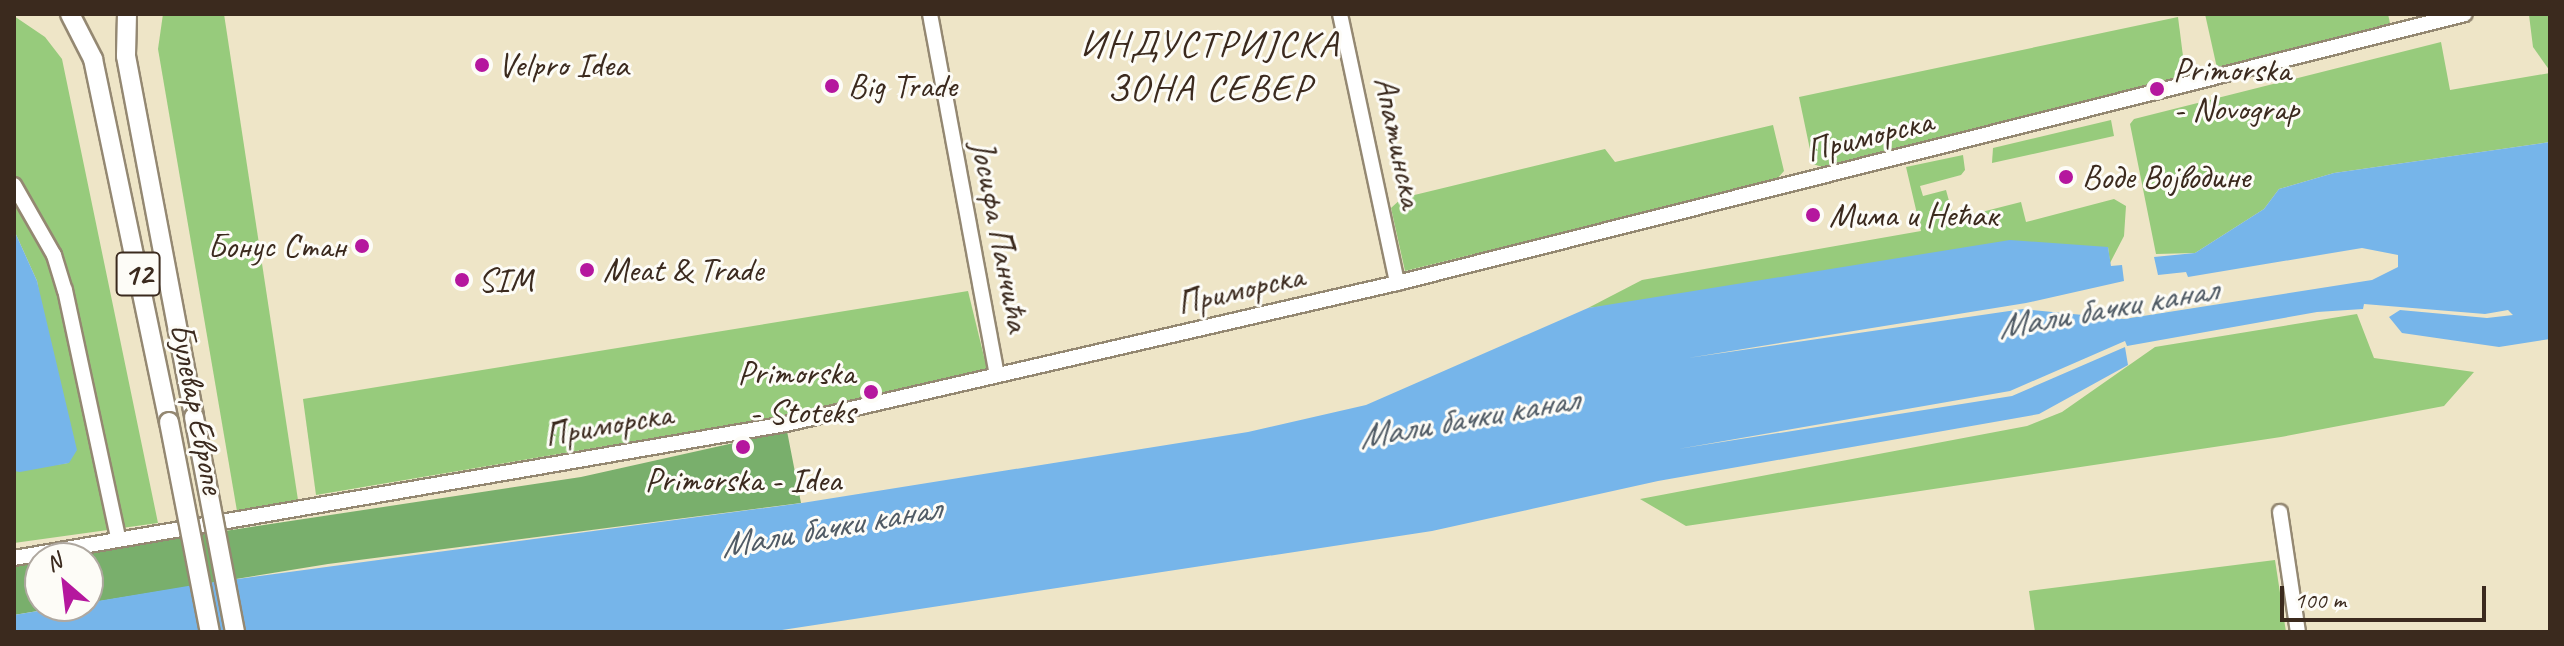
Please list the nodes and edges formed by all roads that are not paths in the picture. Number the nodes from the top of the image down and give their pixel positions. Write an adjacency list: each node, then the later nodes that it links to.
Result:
1 (70, 14): 12 (main road, Булевар Европе / 12, bridge)
2 (127, 14): 13 (main road, Булевар Европе / 12, bridge)
3 (930, 14): 8 (street, Јосифа Панчића)
4 (1340, 14): 7 (street, Апатинска)
5 (2465, 14): 7 (street, Приморска)
6 (14, 185): 10 (street)
7 (1397, 283): 8 (street, Приморска)
8 (997, 375): 10 (street, Приморска)
9 (2280, 512): 14 (street)
10 (118, 537): 11 (street, Приморска)
11 (14, 558)
12 (210, 632)
13 (235, 632)
14 (2298, 632)

